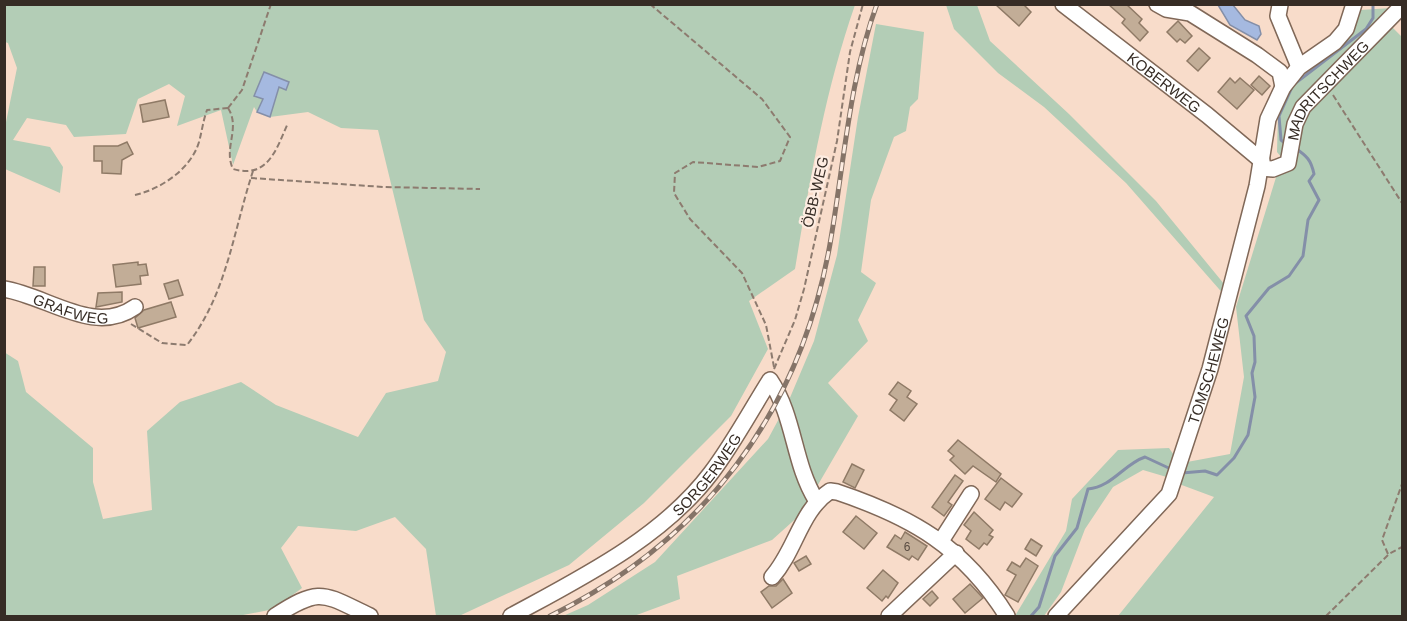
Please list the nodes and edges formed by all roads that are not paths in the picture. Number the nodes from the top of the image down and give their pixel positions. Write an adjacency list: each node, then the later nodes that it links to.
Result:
1 (1063, 4): 8 (street, KOBERWEG)
2 (1157, 4): 7 (street)
3 (1354, 4): 6 (street, TOMSCHEWEG)
4 (1280, 5): 6 (street)
5 (1402, 6): 8 (street, MADRITSCHWEG)
6 (1299, 67): 7 (street, TOMSCHEWEG)
7 (1283, 87): 8 (street, TOMSCHEWEG)
8 (1262, 164): 21 (street, TOMSCHEWEG)
9 (4, 289): 10 (street, GRAFWEG)
10 (135, 307)
11 (971, 494): 13 (street)
12 (816, 500): 13 (street); 15 (street); 18 (street, SORGERWEG)
13 (941, 541): 14 (street)
14 (956, 553): 19 (street); 20 (street)
15 (772, 577)
16 (275, 616): 17 (street)
17 (370, 616)
18 (511, 616)
19 (889, 616)
20 (1007, 616)
21 (1056, 616)

